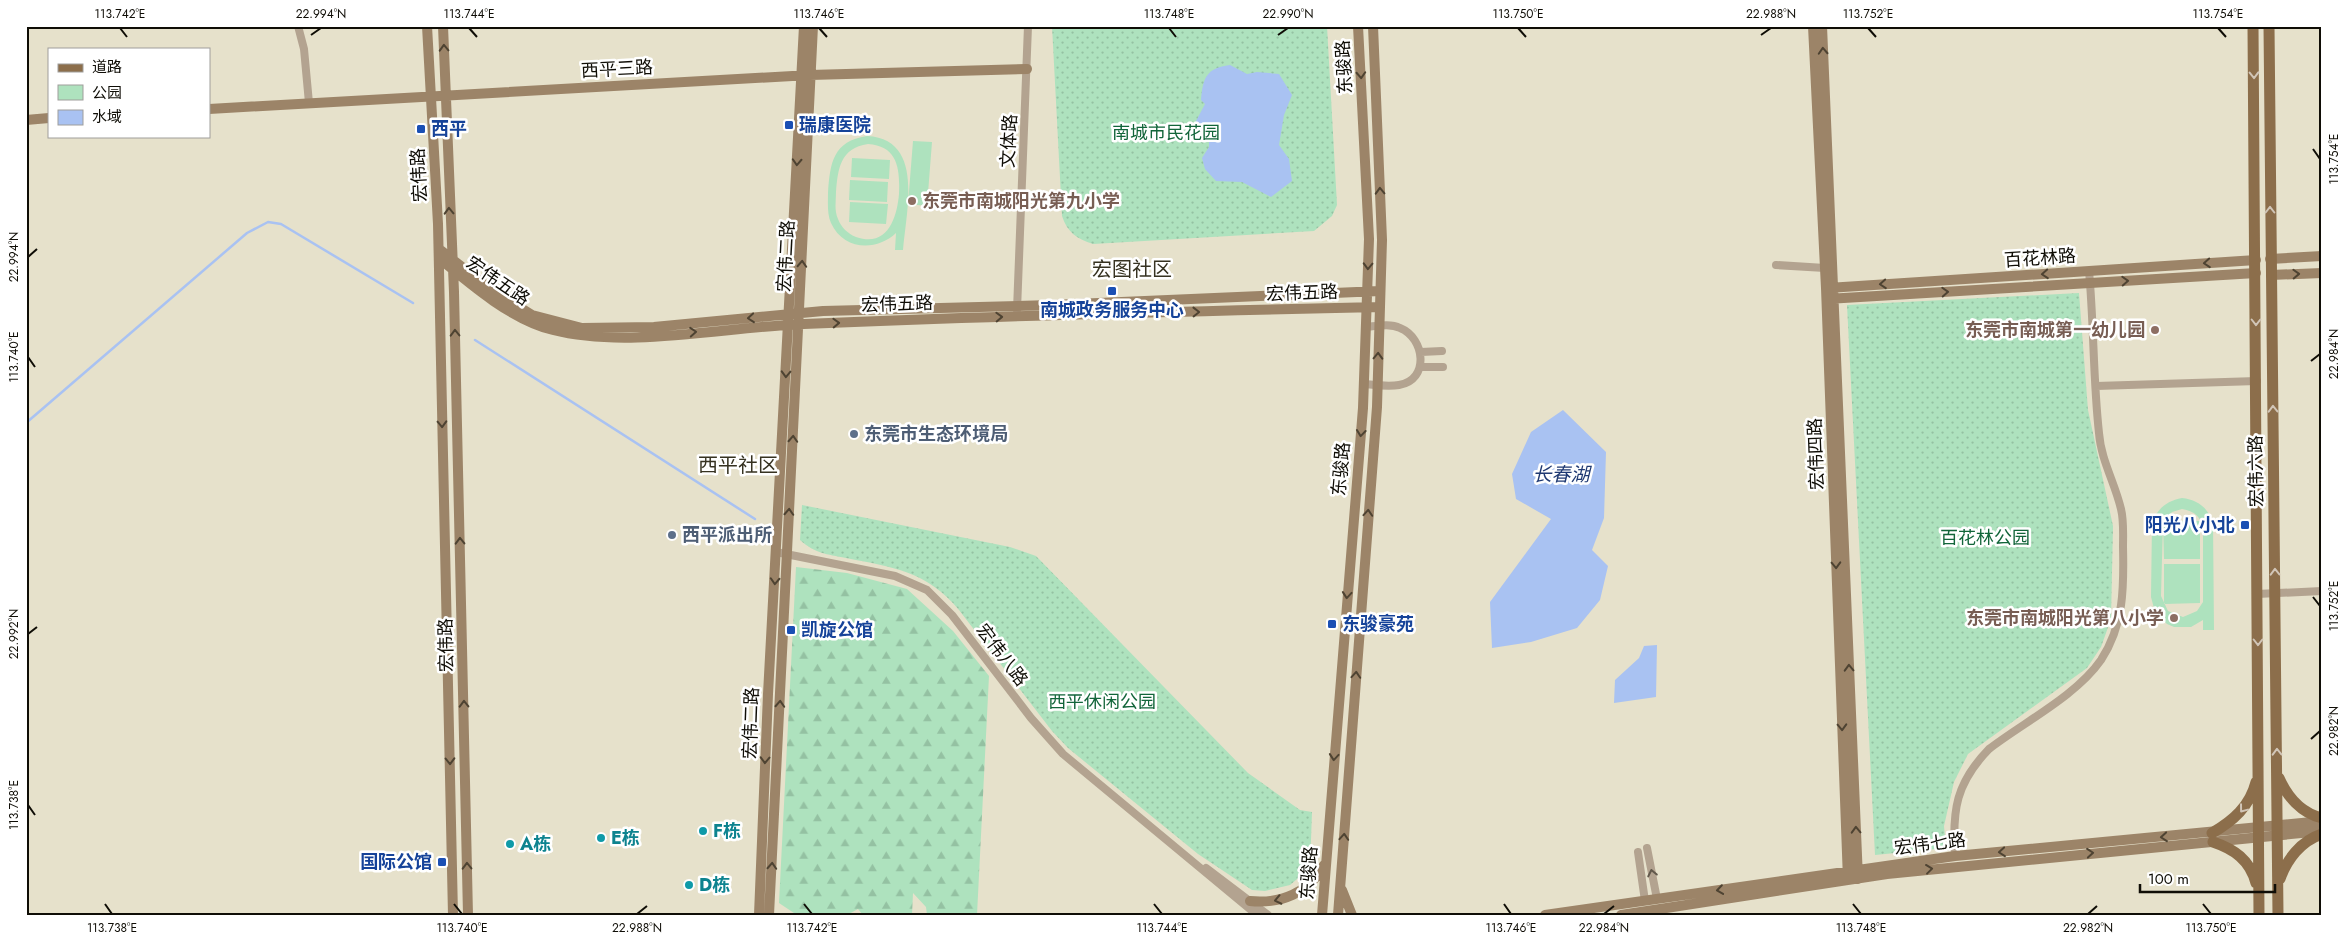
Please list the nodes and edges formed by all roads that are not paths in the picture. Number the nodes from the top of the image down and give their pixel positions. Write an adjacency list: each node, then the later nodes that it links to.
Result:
1 (298, 26): 17 (street)
2 (427, 26): 16 (street, 宏伟路)
3 (443, 26): 15 (street, 宏伟路, one-way to 3)
4 (804, 26): 14 (street, 宏伟二路)
5 (813, 26): 14 (street, 宏伟二路)
6 (1028, 26): 13 (street, 文体路)
7 (1358, 26): 34 (street, 东骏路, one-way to 34)
8 (1373, 26): 33 (street, 东骏路, one-way to 8)
9 (1813, 26): 27 (street, 宏伟四路)
10 (1822, 26): 35 (street, 宏伟四路, one-way to 10)
11 (2253, 26): 24 (main road, 宏伟六路, one-way to 24)
12 (2269, 26): 23 (main road, 宏伟六路, one-way to 12)
13 (1028, 69): 14 (street, 西平三路); 36 (street, 文体路)
14 (806, 75): 15 (street, 西平三路); 39 (street, 宏伟二路, one-way to 14); 40 (street, 宏伟二路, one-way to 40)
15 (445, 95): 16 (street, 西平三路); 25 (street, 宏伟路, one-way to 15)
16 (431, 96): 17 (street, 西平三路); 21 (street, 宏伟路)
17 (309, 103): 18 (street, 西平三路)
18 (210, 109)
19 (48, 118): 20 (street)
20 (26, 120)
21 (439, 254): 25 (street, 宏伟五路); 79 (street, 宏伟路, one-way to 79)
22 (2322, 256): 23 (street)
23 (2270, 259): 31 (main road, 宏伟六路)
24 (2256, 260): 28 (street, 百花林路, one-way to 28); 29 (main road, 宏伟六路)
25 (452, 264): 40 (street, 宏伟五路, one-way to 25); 43 (street, 宏伟五路, one-way to 43); 80 (street, 宏伟路, one-way to 25)
26 (1776, 266): 27 (street)
27 (1825, 268): 35 (street, 宏伟四路)
28 (2089, 271): 32 (street); 35 (street, 百花林路, one-way to 35)
29 (2256, 273): 32 (street, 百花林路, one-way to 29); 50 (main road, 宏伟六路, one-way to 50)
30 (2322, 273): 31 (street, one-way to 30)
31 (2271, 275): 58 (main road, 宏伟六路, one-way to 31)
32 (2090, 283): 35 (street, 百花林路, one-way to 32); 53 (street)
33 (1380, 291): 34 (street); 38 (street, 东骏路)
34 (1367, 292): 36 (street, 宏伟五路); 37 (street, 东骏路)
35 (1830, 293): 72 (street, 宏伟四路)
36 (1017, 306): 39 (street, 宏伟五路); 41 (street, 文体路)
37 (1367, 307): 38 (street, 宏伟五路); 41 (street, 宏伟五路, one-way to 37); 45 (street, 东骏路)
38 (1380, 307): 44 (street, 东骏路)
39 (799, 312): 40 (street, 宏伟五路); 42 (street, 宏伟二路)
40 (788, 314): 43 (street, 宏伟二路)
41 (1017, 317): 42 (street, 宏伟五路, one-way to 41)
42 (799, 324): 43 (street, 宏伟五路); 54 (street, 宏伟二路, one-way to 42)
43 (788, 325): 54 (street, 宏伟二路, one-way to 54)
44 (1379, 326): 45 (street); 47 (street); 52 (street, 东骏路, one-way to 44)
45 (1366, 327): 51 (street, 东骏路)
46 (1442, 351): 47 (street)
47 (1421, 352): 48 (street)
48 (1421, 367): 49 (street); 52 (street)
49 (1443, 367)
50 (2257, 381): 53 (street); 59 (main road, 宏伟六路)
51 (1364, 384): 52 (street); 71 (street, 东骏路, one-way to 71)
52 (1377, 385): 73 (street, 东骏路, one-way to 52)
53 (2096, 386): 69 (street)
54 (785, 488): 55 (street, 宏伟二路); 56 (street, 宏伟二路, one-way to 54)
55 (776, 552): 56 (street, 宏伟八路); 81 (street, 宏伟二路, one-way to 81)
56 (788, 554): 70 (street, 宏伟八路); 82 (street, 宏伟二路, one-way to 56)
57 (2322, 591): 58 (street)
58 (2275, 593): 59 (street); 61 (main road, 宏伟六路, one-way to 58)
59 (2257, 594): 60 (main road, 宏伟六路, one-way to 60)
60 (2258, 773): 64 (main road, 宏伟六路); 66 (main road, one-way to 66)
61 (2278, 774): 62 (main road); 63 (main road, 宏伟六路)
62 (2322, 819): 63 (street, 宏伟七路)
63 (2277, 830): 64 (street, 宏伟七路); 65 (street, 宏伟七路); 74 (main road, 宏伟六路)
64 (2259, 832): 66 (street, 宏伟七路); 75 (main road, 宏伟六路)
65 (2322, 833): 74 (main road)
66 (2212, 837): 69 (street, 宏伟七路, one-way to 69); 72 (street, 宏伟七路, one-way to 66); 75 (main road)
67 (1647, 848): 76 (street, one-way to 67)
68 (1638, 852): 78 (street)
69 (1955, 856): 72 (street, 宏伟七路)
70 (1193, 860): 77 (street, 宏伟八路); 83 (street, 宏伟八路)
71 (1326, 862): 77 (street, one-way to 77); 85 (street, 东骏路)
72 (1853, 875): 76 (street, 宏伟七路, one-way to 76); 89 (street, 宏伟七路)
73 (1340, 885): 86 (street, 东骏路); 87 (street)
74 (2278, 885): 91 (main road, 宏伟六路)
75 (2258, 891): 90 (main road, 宏伟六路)
76 (1657, 899): 78 (street, 宏伟七路)
77 (1250, 900): 84 (street, 宏伟八路)
78 (1645, 900): 88 (street, 宏伟七路)
79 (453, 915)
80 (468, 915)
81 (759, 915)
82 (769, 915)
83 (1256, 915)
84 (1268, 915)
85 (1322, 915)
86 (1338, 915)
87 (1352, 915)
88 (1545, 915)
89 (1621, 915)
90 (2259, 915)
91 (2278, 915)

